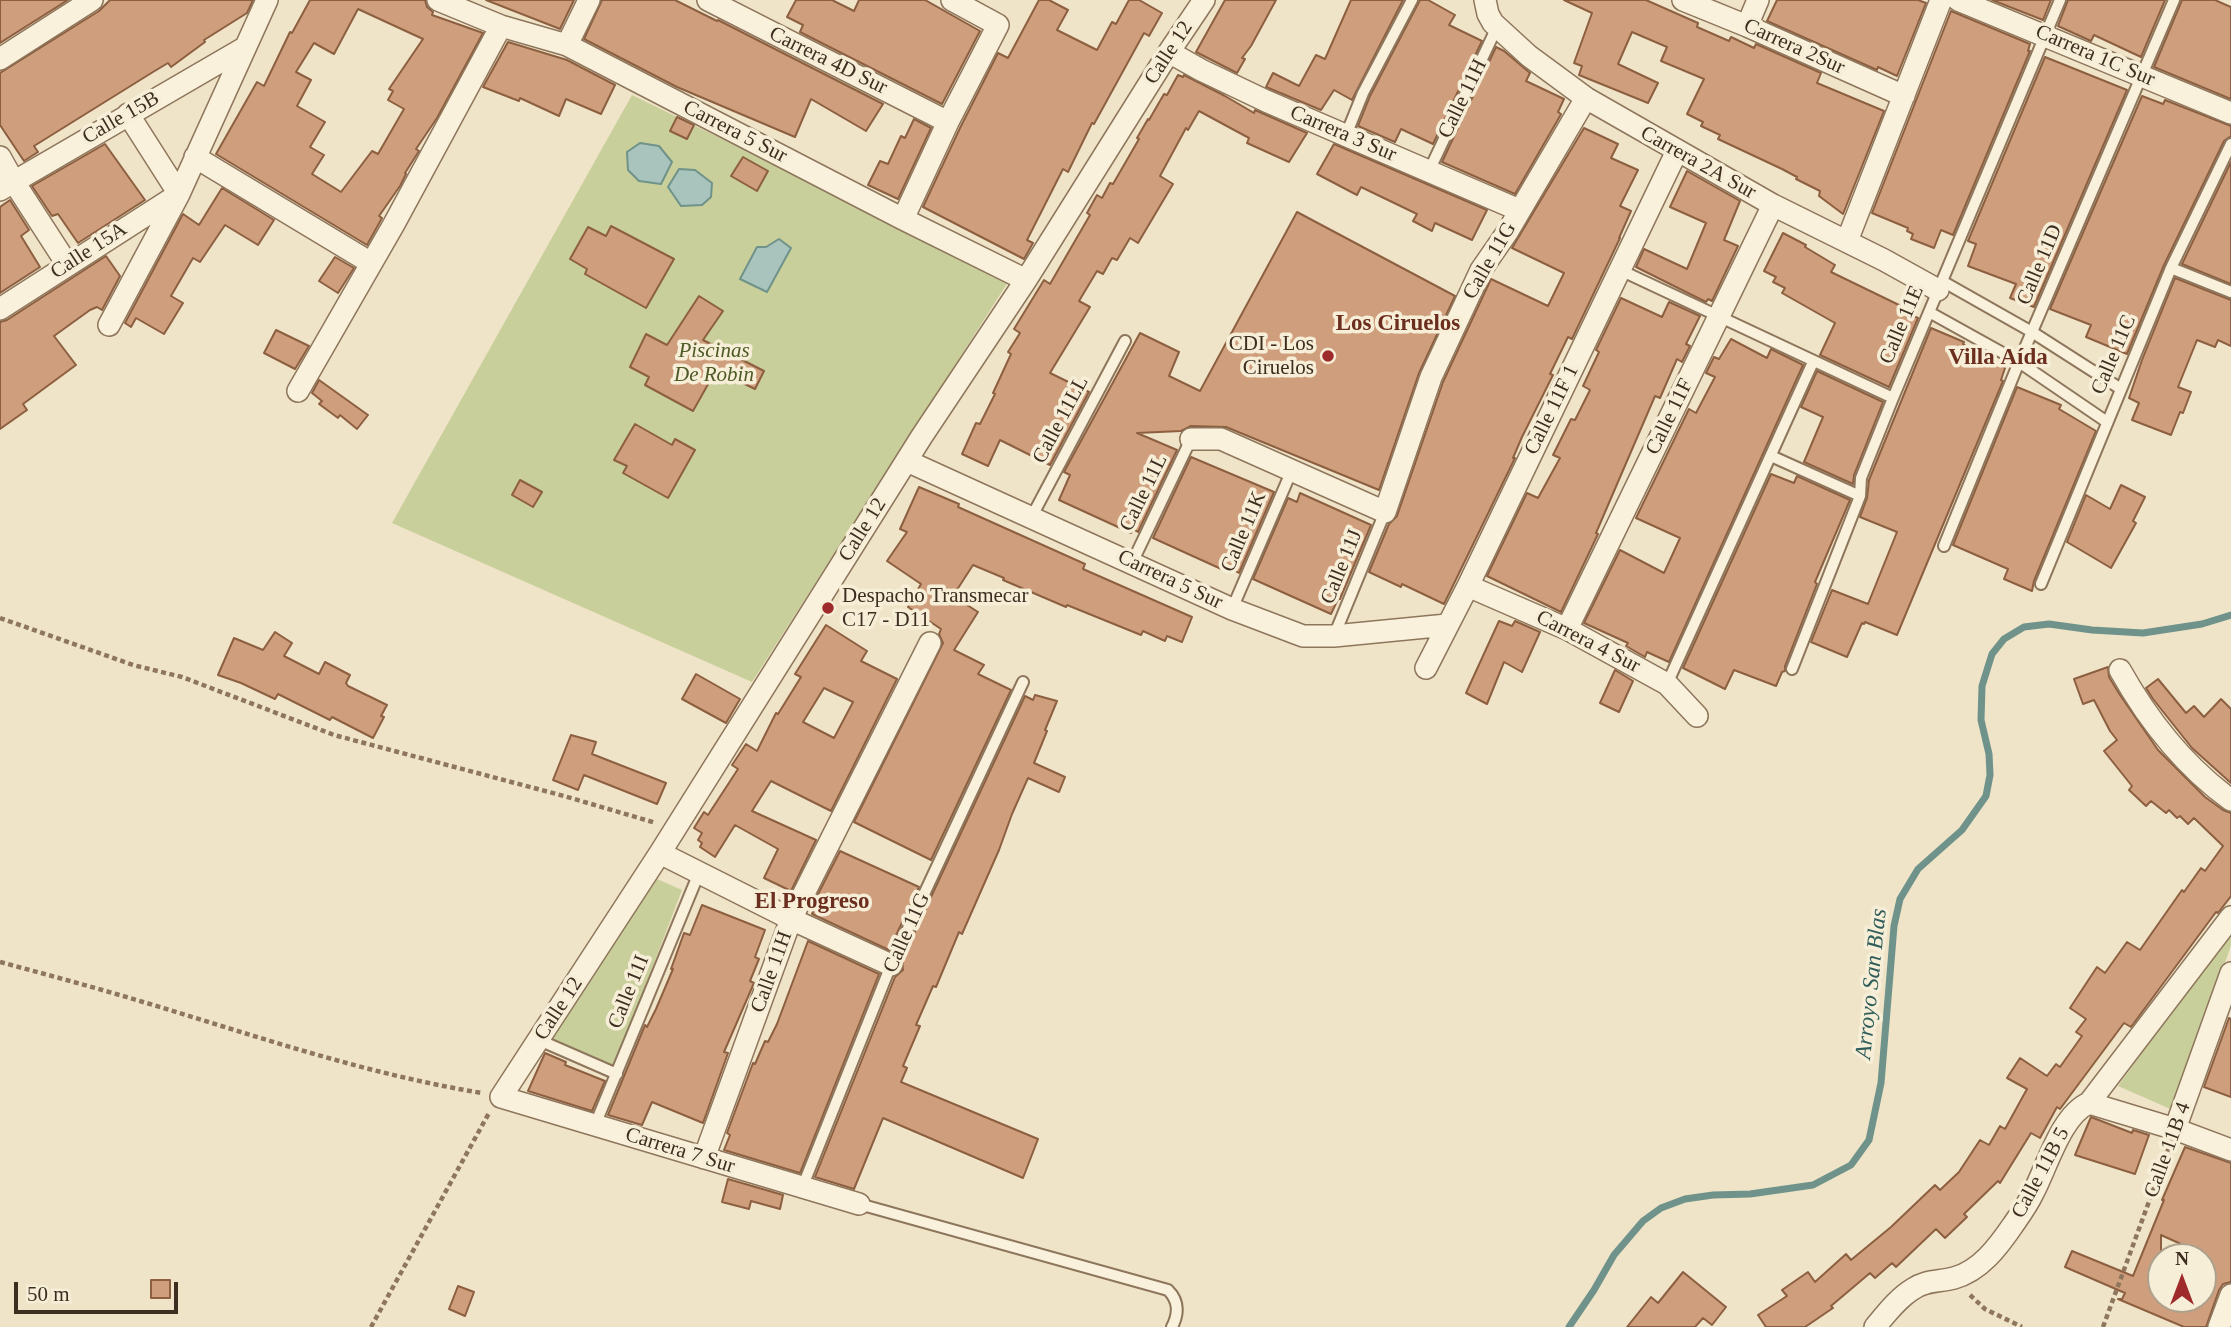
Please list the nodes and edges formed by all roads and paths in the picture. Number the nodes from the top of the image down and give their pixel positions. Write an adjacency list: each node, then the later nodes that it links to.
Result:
1 (92, 0): 23 (street)
2 (267, 0): 21 (street)
3 (438, 0): 16 (street, Carrera 5 Sur)
4 (589, 0): 20 (street)
5 (708, 0): 29 (street, Carrera 4D Sur)
6 (951, 0): 29 (street)
7 (1204, 0): 22 (street, Calle 12)
8 (1412, 0): 30 (lane)
9 (1683, 0): 17 (street, Carrera 2Sur)
10 (1758, 0): 17 (street)
11 (1941, 0): 25 (street)
12 (1958, 0): 19 (street, Carrera 1C Sur)
13 (2060, 0): 19 (lane, Calle 11E)
14 (2174, 0): 24 (lane, Calle 11D)
15 (1485, 1): 18 (street, Carrera 2A Sur)
16 (501, 26): 20 (street, Carrera 5 Sur); 42 (street)
17 (1747, 26): 25 (street, Carrera 2Sur)
18 (1497, 27): 26 (street, Carrera 2A Sur); 35 (lane, Calle 11H)
19 (2045, 35): 24 (street, Carrera 1C Sur); 47 (lane, Calle 11E)
20 (567, 45): 40 (street, Carrera 5 Sur)
21 (244, 48): 28 (street, Calle 15B); 34 (street)
22 (1169, 52): 30 (street, Carrera 3 Sur); 46 (street, Calle 12)
23 (0, 59)
24 (2142, 76): 27 (street, Carrera 1C Sur); 53 (lane, Calle 11D)
25 (1904, 96): 41 (street)
26 (1586, 98): 32 (street, Carrera 2A Sur); 39 (street, Calle 11G)
27 (2231, 113)
28 (128, 114): 36 (street, Calle 15B); 37 (street)
29 (948, 122): 40 (street)
30 (1346, 135): 35 (street, Carrera 3 Sur)
31 (2231, 144): 44 (lane, Calle 11C)
32 (1676, 151): 38 (street, Carrera 2A Sur); 45 (street, Calle 11F 1)
33 (0, 157): 36 (street)
34 (195, 157): 37 (street); 42 (street)
35 (1429, 171): 39 (street, Carrera 3 Sur)
36 (7, 186): 43 (street)
37 (178, 194): 43 (street, Calle 15A); 52 (street)
38 (1773, 205): 41 (street, Carrera 2A Sur); 51 (street, Calle 11F)
39 (1519, 209): 66 (street, Calle 11G)
40 (903, 219): 46 (street, Carrera 5 Sur)
41 (1847, 241): 47 (street, Carrera 2A Sur)
42 (371, 263): 58 (street)
43 (67, 264): 49 (street, Calle 15A)
44 (2171, 268): 48 (lane); 57 (lane, Calle 11C)
45 (1620, 270): 51 (lane); 71 (street, Calle 11F 1)
46 (1026, 280): 63 (street, Calle 12)
47 (1940, 286): 50 (lane, Calle 11E); 53 (lane)
48 (2231, 292)
49 (0, 309)
50 (1929, 312): 56 (lane); 59 (lane, Calle 11E)
51 (1719, 317): 55 (lane); 75 (street, Calle 11F)
52 (109, 325)
53 (2032, 332): 56 (lane, Calle 11D); 57 (lane)
54 (1125, 341): 67 (lane, Calle 11LL)
55 (1813, 362): 59 (lane); 62 (lane)
56 (2019, 362): 60 (lane); 68 (lane, Calle 11D)
57 (2121, 389): 60 (lane, Calle 11C)
58 (298, 391)
59 (1893, 398): 65 (lane, Calle 11E)
60 (2107, 422): 70 (lane, Calle 11C)
61 (1191, 439): 64 (street); 69 (lane, Calle 11L)
62 (1771, 456): 65 (lane); 82 (lane)
63 (906, 461): 67 (street, Carrera 5 Sur); 85 (street, Calle 12)
64 (1292, 470): 66 (street); 72 (lane, Calle 11K)
65 (1860, 496): 79 (lane, Calle 11E)
66 (1385, 512): 76 (lane, Calle 11J)
67 (1031, 518): 69 (street, Carrera 5 Sur)
68 (1944, 546)
69 (1132, 563): 72 (street, Carrera 5 Sur)
70 (2041, 584)
71 (1468, 586): 74 (street, Calle 11F 1); 75 (street, Carrera 4 Sur)
72 (1232, 609): 76 (street, Carrera 5 Sur)
73 (0, 618): 85 (path)
74 (1447, 625): 76 (street, Carrera 5 Sur); 78 (street, Calle 11F 1)
75 (1567, 629): 82 (street, Carrera 4 Sur)
76 (1334, 636)
77 (930, 643): 89 (street, Calle 11H)
78 (1426, 668)
79 (1792, 669)
80 (2120, 670): 84 (street)
81 (1023, 682): 91 (lane, Calle 11G)
82 (1667, 684): 83 (street, Carrera 4 Sur)
83 (1698, 716)
84 (2231, 800)
85 (675, 829): 86 (street, Calle 12)
86 (660, 853): 87 (street); 93 (street, Calle 12)
87 (699, 873): 89 (street); 94 (lane, Calle 11I)
88 (2231, 916): 96 (street, Calle 11B 5)
89 (791, 919): 91 (street); 100 (street, Calle 11H)
90 (0, 962): 95 (path)
91 (891, 965): 101 (lane, Calle 11G)
92 (2231, 973): 98 (street, Calle 11B 4)
93 (539, 1040): 94 (lane); 95 (street, Calle 12)
94 (617, 1074): 97 (lane, Calle 11I)
95 (501, 1097): 97 (street, Carrera 7 Sur); 105 (path)
96 (2089, 1103): 98 (street); 103 (street, Calle 11B 5)
97 (595, 1125): 100 (street, Carrera 7 Sur)
98 (2175, 1129): 99 (street); 109 (path, Calle 11B 4)
99 (2231, 1150)
100 (704, 1158): 101 (street, Carrera 7 Sur)
101 (802, 1188): 102 (street, Carrera 7 Sur)
102 (859, 1204): 106 (lane)
103 (1954, 1278): 107 (street, Calle 11B 5); 108 (path)
104 (2231, 1295): 110 (street)
105 (371, 1327)
106 (1172, 1327)
107 (1875, 1327)
108 (2022, 1327)
109 (2103, 1327)
110 (2219, 1327)

